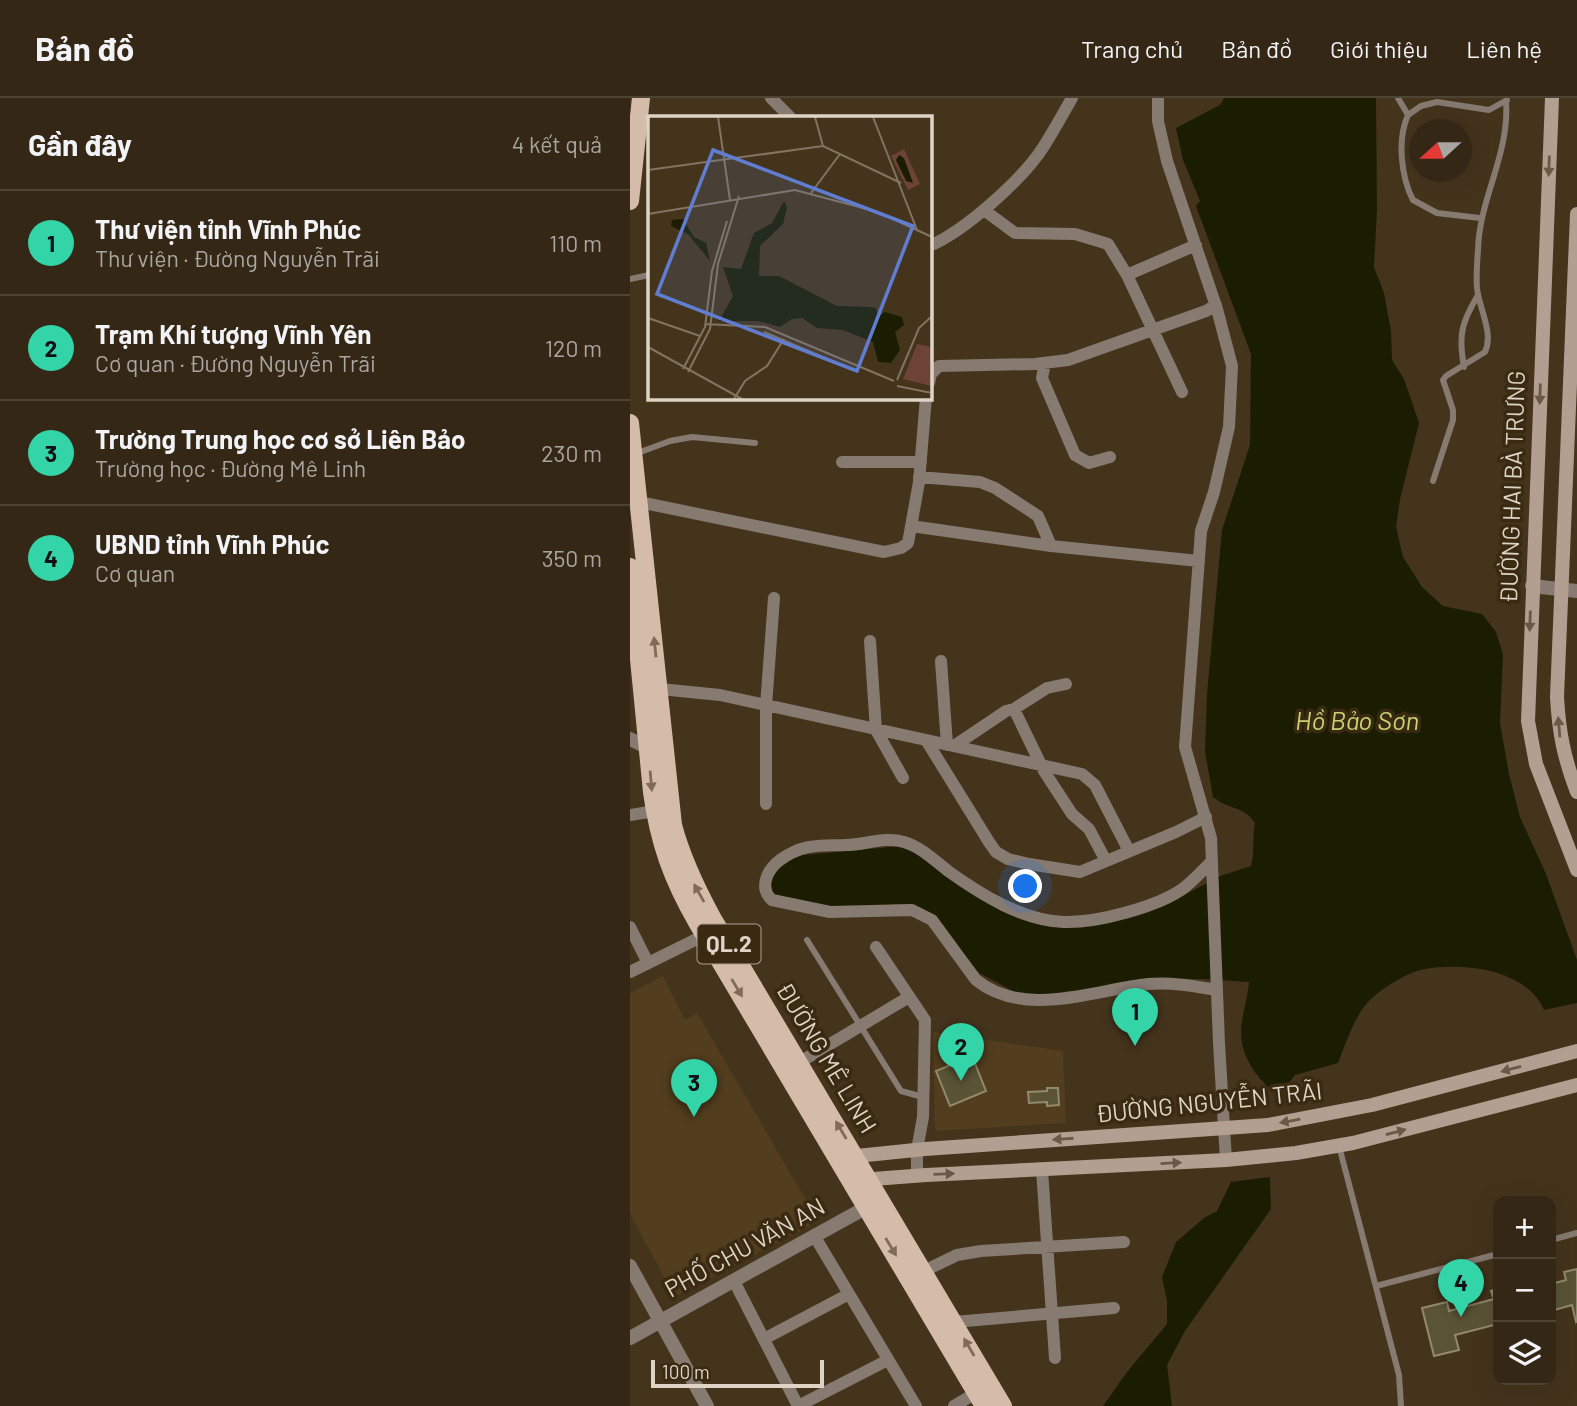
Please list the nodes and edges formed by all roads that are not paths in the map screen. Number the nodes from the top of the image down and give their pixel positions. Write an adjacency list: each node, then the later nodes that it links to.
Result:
1 (771, 98): 9 (street)
2 (1072, 98): 11 (street)
3 (1158, 98): 15 (street)
4 (1398, 98): 8 (lane)
5 (1552, 98): 41 (main road, ĐƯỜNG HAI BÀ TRƯNG, one-way to 41)
6 (645, 100): 10 (main road)
7 (1507, 100): 8 (lane); 13 (lane)
8 (1408, 115): 13 (lane)
9 (789, 116)
10 (630, 201)
11 (984, 210): 14 (street); 17 (street)
12 (1577, 214): 21 (main road)
13 (1480, 218): 19 (lane)
14 (931, 245)
15 (1196, 246): 17 (street); 20 (street)
16 (648, 275): 18 (lane)
17 (1127, 275): 22 (street)
18 (630, 279)
19 (1478, 295): 24 (lane); 24 (lane)
20 (1216, 305): 22 (street); 39 (street)
21 (1575, 307): 42 (main road)
22 (1152, 330): 23 (street); 26 (street)
23 (1045, 363): 25 (street); 31 (street)
24 (1464, 366): 35 (lane)
25 (931, 374)
26 (1182, 392)
27 (926, 399): 33 (street)
28 (630, 423): 30 (main road, ĐƯỜNG MÊ LINH / QL.2)
29 (754, 443): 30 (lane)
30 (633, 455): 36 (main road, ĐƯỜNG MÊ LINH / QL.2)
31 (1110, 457)
32 (842, 462): 33 (street)
33 (921, 462): 34 (street)
34 (919, 477): 37 (street); 38 (street)
35 (1433, 481)
36 (639, 502): 37 (street); 47 (main road, ĐƯỜNG MÊ LINH / QL.2, one-way to 36)
37 (911, 526): 38 (street)
38 (1051, 546): 39 (street)
39 (1199, 561): 62 (street)
40 (630, 567): 54 (main road, ĐƯỜNG MÊ LINH / QL.2)
41 (1532, 586): 42 (street); 66 (main road, ĐƯỜNG HAI BÀ TRƯNG, one-way to 66)
42 (1570, 590): 58 (main road, one-way to 42)
43 (774, 598): 48 (street)
44 (870, 641): 50 (street)
45 (941, 661): 53 (street)
46 (1066, 684): 49 (street)
47 (660, 689): 48 (street); 55 (main road, ĐƯỜNG MÊ LINH / QL.2)
48 (766, 706): 50 (street); 59 (street)
49 (1014, 709): 53 (street); 56 (street)
50 (877, 730): 52 (street); 57 (street)
51 (630, 739): 54 (street)
52 (926, 740): 53 (street); 64 (street)
53 (950, 745): 56 (street)
54 (648, 747): 55 (street); 60 (main road, ĐƯỜNG MÊ LINH / QL.2, one-way to 60)
55 (667, 757): 77 (main road, ĐƯỜNG MÊ LINH / QL.2, one-way to 55)
56 (1040, 763): 63 (street); 64 (street)
57 (903, 778)
58 (1575, 785)
59 (766, 804)
60 (654, 811): 61 (street); 68 (main road, ĐƯỜNG MÊ LINH / QL.2)
61 (630, 815)
62 (1206, 817): 63 (street); 65 (street)
63 (1129, 851): 64 (street)
64 (1106, 861)
65 (1212, 865): 73 (street); 73 (street)
66 (1577, 870)
67 (630, 926): 71 (street)
68 (705, 935): 71 (street); 84 (main road, ĐƯỜNG MÊ LINH / QL.2, one-way to 84)
69 (807, 940): 75 (lane)
70 (876, 947): 74 (street)
71 (648, 963): 72 (street)
72 (630, 972)
73 (1217, 987): 80 (street)
74 (909, 996): 75 (street); 79 (street)
75 (859, 1027): 77 (street); 79 (lane)
76 (1577, 1051): 80 (main road, ĐƯỜNG NGUYỄN TRÃI, one-way to 80)
77 (800, 1062): 83 (main road, ĐƯỜNG MÊ LINH / QL.2, one-way to 77)
78 (1577, 1085): 81 (main road, one-way to 78)
79 (923, 1097): 82 (street)
80 (1225, 1129): 82 (main road, ĐƯỜNG NGUYỄN TRÃI, one-way to 82); 85 (street)
81 (1339, 1146): 85 (main road); 100 (lane)
82 (917, 1150): 83 (main road, ĐƯỜNG NGUYỄN TRÃI); 87 (street)
83 (856, 1156): 84 (main road, ĐƯỜNG NGUYỄN TRÃI); 88 (main road, ĐƯỜNG MÊ LINH / QL.2)
84 (838, 1157): 89 (main road, ĐƯỜNG MÊ LINH / QL.2)
85 (1226, 1160): 86 (main road, one-way to 85)
86 (1042, 1170): 87 (main road, one-way to 86); 95 (street)
87 (917, 1175): 88 (main road)
88 (870, 1179): 89 (main road); 90 (main road, ĐƯỜNG MÊ LINH / QL.2)
89 (851, 1181): 90 (main road, ĐƯỜNG MÊ LINH / QL.2)
90 (874, 1203): 92 (street, PHỐ CHU VĂN AN); 98 (main road, ĐƯỜNG MÊ LINH / QL.2); 110 (main road, ĐƯỜNG MÊ LINH / QL.2, one-way to 110)
91 (1577, 1233): 93 (lane)
92 (815, 1237): 99 (street, PHỐ CHU VĂN AN); 101 (street)
93 (1556, 1239)
94 (1124, 1242): 95 (street)
95 (1048, 1248): 98 (street); 103 (street)
96 (1493, 1255): 100 (lane)
97 (630, 1266): 104 (street)
98 (924, 1271): 105 (main road, ĐƯỜNG MÊ LINH / QL.2)
99 (734, 1281): 104 (street, PHỐ CHU VĂN AN); 107 (street)
100 (1376, 1286): 116 (lane)
101 (849, 1294): 107 (street); 109 (street)
102 (1114, 1308): 103 (street)
103 (1052, 1313): 105 (street); 108 (street)
104 (660, 1321): 106 (street, PHỐ CHU VĂN AN); 111 (street)
105 (954, 1322): 115 (main road, ĐƯỜNG MÊ LINH / QL.2, one-way to 105)
106 (630, 1338)
107 (764, 1339): 112 (street)
108 (1055, 1358)
109 (888, 1360): 112 (street); 113 (street)
110 (981, 1399): 114 (street)
111 (707, 1406)
112 (798, 1406)
113 (916, 1406)
114 (954, 1406)
115 (1003, 1406)
116 (1401, 1406)

